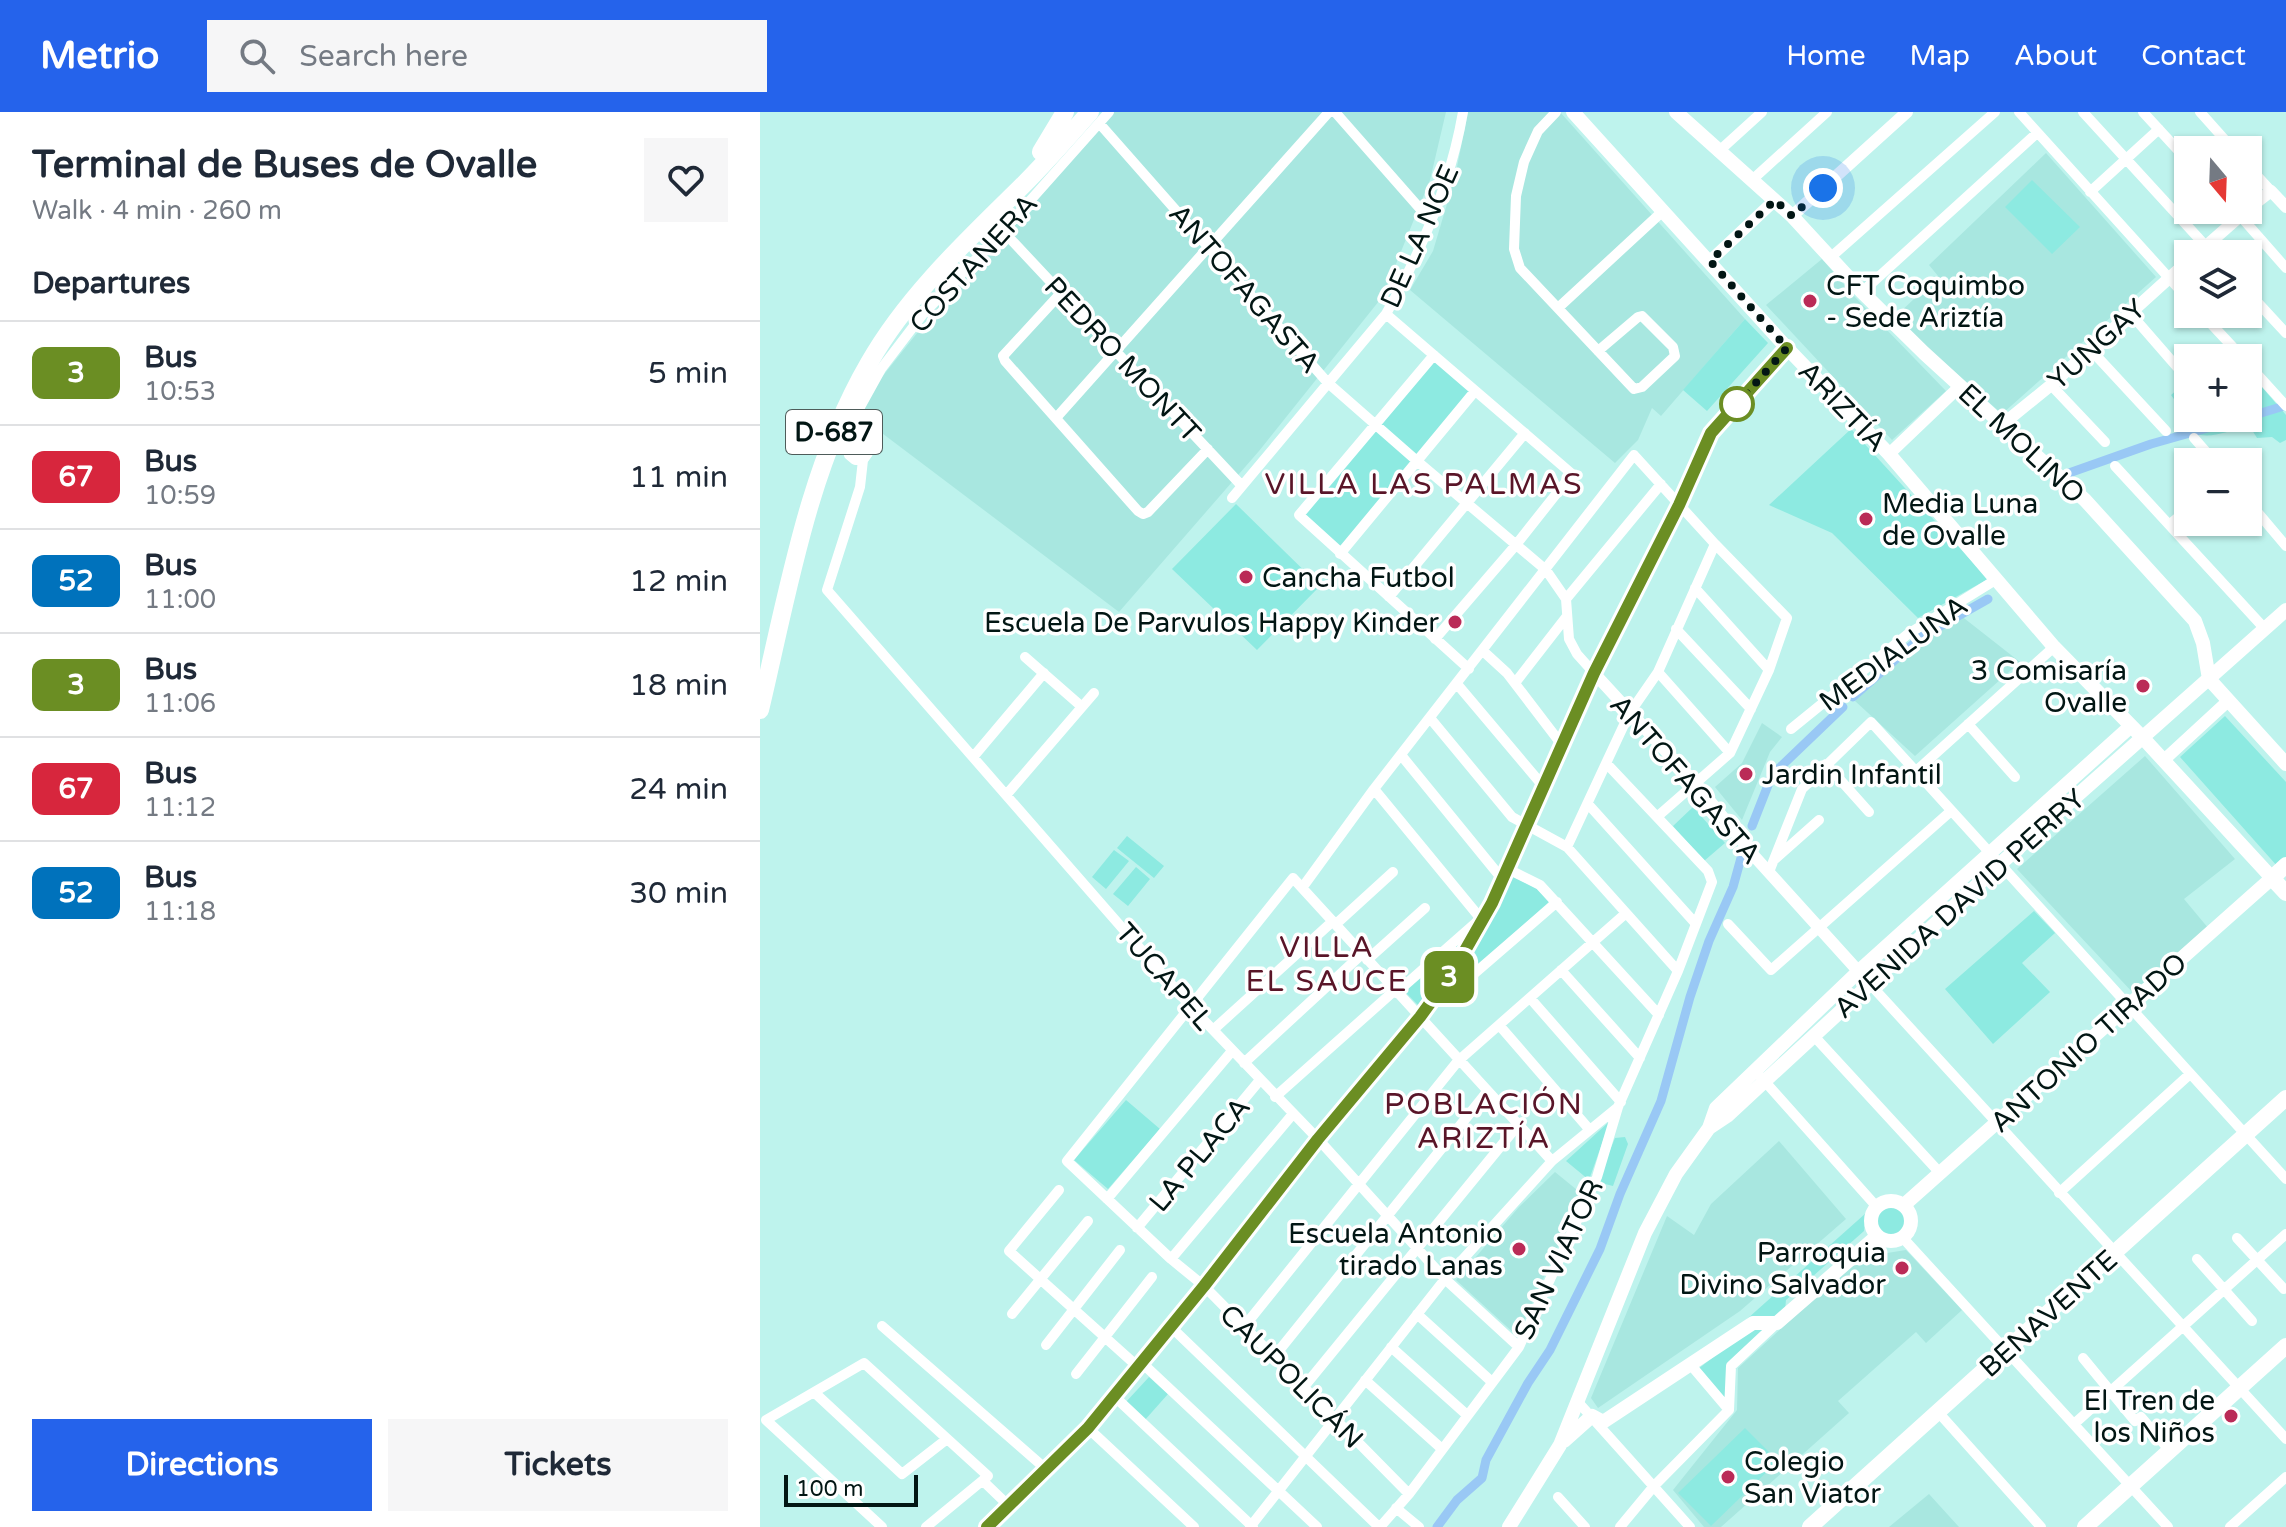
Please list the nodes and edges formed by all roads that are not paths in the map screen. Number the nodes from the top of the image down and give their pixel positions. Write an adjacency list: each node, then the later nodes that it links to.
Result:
1 (1065, 112): 29 (highway, D-687)
2 (1109, 112): 16 (street, COSTANERA)
3 (1332, 112): 33 (street); 39 (street)
4 (1463, 112): 33 (street, DE LA NOE)
5 (1556, 112): 49 (street)
6 (1573, 112): 31 (main road, ARIZTÍA)
7 (1762, 112): 21 (street)
8 (1827, 112): 23 (street)
9 (1907, 112): 32 (street)
10 (1995, 112): 40 (street)
11 (2019, 112): 18 (street)
12 (2083, 112): 22 (street)
13 (2143, 112): 17 (street)
14 (2200, 112): 19 (street)
15 (1683, 114): 21 (main road, EL MOLINO)
16 (1095, 117): 29 (highway, D-687); 36 (street, COSTANERA); 39 (street, ANTOFAGASTA)
17 (2159, 129): 20 (street); 22 (street)
18 (2037, 133): 26 (street); 46 (street)
19 (2221, 136)
20 (2174, 146)
21 (1718, 152): 23 (main road, EL MOLINO)
22 (2126, 158): 26 (street); 37 (street)
23 (1752, 180): 28 (main road, EL MOLINO)
24 (2262, 181): 25 (street)
25 (2271, 191): 27 (street); 30 (street)
26 (2090, 192): 44 (street)
27 (2262, 197)
28 (1775, 200): 32 (main road, EL MOLINO); 41 (street)
29 (1004, 203): 62 (highway, D-687)
30 (2286, 207)
31 (1663, 211): 41 (main road, ARIZTÍA); 49 (street)
32 (1792, 216): 40 (main road, EL MOLINO)
33 (1430, 220): 51 (street, DE LA NOE)
34 (2230, 224): 38 (street)
35 (2252, 224): 42 (street)
36 (1003, 231): 47 (street, PEDRO MONTT); 62 (street, COSTANERA)
37 (2195, 240)
38 (2216, 240)
39 (1210, 247): 57 (street); 64 (street, ANTOFAGASTA)
40 (1831, 257): 46 (main road, EL MOLINO)
41 (1710, 261): 55 (main road, ARIZTÍA)
42 (2286, 268)
43 (2174, 274): 44 (street, YUNGAY)
44 (2169, 278): 45 (street); 50 (street, YUNGAY)
45 (2174, 284)
46 (1862, 292): 59 (main road, EL MOLINO)
47 (1061, 293): 57 (street, PEDRO MONTT); 71 (street)
48 (2262, 307): 53 (street)
49 (1558, 308): 58 (street)
50 (2130, 313): 56 (street, YUNGAY); 61 (street)
51 (1386, 314): 60 (street); 64 (street, DE LA NOE)
52 (2215, 328): 54 (street)
53 (2286, 333)
54 (2230, 344)
55 (1787, 348): 81 (main road, ARIZTÍA); 89 (street)
56 (2090, 349): 66 (street, YUNGAY); 75 (street)
57 (1116, 351): 71 (street); 80 (street, PEDRO MONTT)
58 (1598, 351): 58 (street)
59 (1924, 353): 68 (main road, EL MOLINO); 72 (main road, EL MOLINO)
60 (1434, 355): 67 (street); 74 (street)
61 (2174, 364)
62 (875, 365): 73 (street, COSTANERA); 124 (highway, D-687)
63 (2262, 379): 69 (street)
64 (1328, 383): 74 (street, ANTOFAGASTA); 86 (street, DE LA NOE)
65 (2286, 383): 69 (street)
66 (2051, 385): 72 (street, YUNGAY); 78 (street)
67 (1475, 391): 76 (street); 83 (street)
68 (1955, 391): 81 (street)
69 (2275, 393): 70 (street)
70 (2286, 406)
71 (1056, 418): 80 (street)
72 (2003, 424): 108 (main road, EL MOLINO)
73 (851, 425): 82 (street); 82 (street)
74 (1376, 425): 83 (street, ANTOFAGASTA); 96 (street)
75 (2166, 431)
76 (1525, 433): 88 (street); 94 (street)
77 (2194, 438): 79 (street)
78 (2105, 442)
79 (2203, 448)
80 (1208, 449): 86 (street, PEDRO MONTT)
81 (1889, 454): 98 (main road, ARIZTÍA)
82 (863, 460): 134 (street, TUCAPEL)
83 (1417, 461): 88 (street, ANTOFAGASTA); 96 (street)
84 (2115, 466): 92 (street)
85 (1661, 484): 89 (street); 97 (street); 101 (street)
86 (1242, 486): 87 (street, DE LA NOE)
87 (1232, 498)
88 (1467, 504): 94 (street, ANTOFAGASTA); 100 (street)
89 (1679, 505): 93 (street); 116 (street)
90 (2262, 518): 95 (street)
91 (2174, 521): 92 (street)
92 (2170, 524): 105 (street)
93 (1715, 544): 99 (street); 113 (street)
94 (1515, 546): 97 (street, ANTOFAGASTA); 106 (street)
95 (2286, 546)
96 (1340, 554): 100 (street)
97 (1546, 570): 101 (street, ANTOFAGASTA); 109 (street)
98 (1997, 579): 107 (main road, ARIZTÍA); 129 (street, MEDIALUNA)
99 (1695, 588): 104 (street); 113 (street)
100 (1389, 597): 106 (street)
101 (1566, 599): 103 (street, ANTOFAGASTA)
102 (2286, 610): 105 (main road, AVENIDA DAVID PERRY)
103 (1567, 616): 116 (street, ANTOFAGASTA); 118 (street)
104 (1676, 629): 114 (street); 123 (street)
105 (2265, 629): 111 (main road, AVENIDA DAVID PERRY)
106 (1435, 639): 112 (street)
107 (2054, 647): 127 (street); 128 (main road, ARIZTÍA)
108 (2204, 647): 111 (main road, EL MOLINO); 117 (main road, EL MOLINO)
109 (1483, 651): 112 (street); 118 (street)
110 (1025, 657): 115 (street)
111 (2224, 665): 117 (main road, AVENIDA DAVID PERRY)
112 (1469, 669): 119 (street)
113 (1769, 670): 123 (street)
114 (1658, 672): 125 (street); 132 (street)
115 (1044, 673): 122 (street); 134 (street)
116 (1594, 673): 125 (street, ANTOFAGASTA); 131 (street)
117 (2209, 679): 121 (main road); 130 (main road, AVENIDA DAVID PERRY)
118 (1515, 683): 131 (street)
119 (1457, 684): 126 (street); 142 (street)
120 (1094, 693): 122 (street)
121 (2228, 701): 135 (street); 138 (main road)
122 (1081, 706): 144 (street)
123 (1751, 709): 132 (street)
124 (760, 710)
125 (1629, 714): 136 (street); 141 (street, ANTOFAGASTA)
126 (1430, 718): 133 (street); 150 (street)
127 (1968, 724): 139 (street); 140 (street)
128 (2131, 726): 130 (main road, ARIZTÍA); 152 (main road, AVENIDA DAVID PERRY)
129 (1791, 729)
130 (2143, 738): 135 (main road, ARIZTÍA); 152 (main road, AVENIDA DAVID PERRY)
131 (1562, 745): 142 (street)
132 (1730, 753): 141 (street)
133 (1401, 755): 143 (street); 158 (street)
134 (974, 756): 144 (street, TUCAPEL)
135 (2164, 760): 157 (main road, ARIZTÍA)
136 (1607, 764): 145 (street); 148 (street)
137 (1826, 764): 139 (street); 147 (street); 154 (street)
138 (2286, 764)
139 (1915, 772): 146 (street)
140 (2015, 777)
141 (1697, 785): 148 (street); 154 (street, ANTOFAGASTA)
142 (1543, 786): 150 (street)
143 (1374, 789): 159 (street); 164 (street)
144 (1007, 794): 179 (street, TUCAPEL)
145 (1588, 804): 151 (street); 166 (street)
146 (1951, 811): 152 (street); 168 (street)
147 (1869, 812)
148 (1658, 816): 166 (street, SAN VIATOR)
149 (1819, 820): 154 (street)
150 (1527, 825): 151 (street); 155 (street)
151 (1567, 847): 163 (street)
152 (1994, 859): 174 (main road, AVENIDA DAVID PERRY); 175 (main road, AVENIDA DAVID PERRY); 178 (street)
153 (2286, 865): 157 (main road)
154 (1771, 866): 168 (street, ANTOFAGASTA)
155 (1508, 869): 158 (street); 161 (street)
156 (1393, 872): 165 (street)
157 (2272, 878): 160 (main road); 178 (main road, ANTONIO TIRADO)
158 (1503, 880): 164 (street)
159 (1302, 888): 165 (street); 179 (street)
160 (2286, 893)
161 (1557, 902): 169 (street); 171 (street)
162 (1425, 908): 170 (street)
163 (1625, 914): 169 (street); 173 (street)
164 (1482, 919): 171 (street); 176 (street)
165 (1334, 922): 170 (street); 183 (street)
166 (1696, 924): 173 (street, SAN VIATOR)
167 (1728, 924): 168 (street)
168 (1818, 928): 174 (street, ANTOFAGASTA)
169 (1592, 942): 172 (street); 180 (street)
170 (1365, 957): 176 (street); 188 (street)
171 (1454, 970): 181 (street)
172 (1561, 970): 177 (street); 186 (street)
173 (1678, 971): 180 (street, SAN VIATOR)
174 (1859, 971): 175 (street, ANTOFAGASTA); 189 (main road, AVENIDA DAVID PERRY)
175 (1869, 983): 184 (main road, AVENIDA DAVID PERRY); 198 (street, ANTOFAGASTA)
176 (1395, 992): 181 (street); 194 (street)
177 (1530, 998): 182 (street); 196 (street)
178 (2128, 1006): 190 (street); 198 (main road, ANTONIO TIRADO)
179 (1192, 1008): 183 (street, TUCAPEL); 210 (street, CAUPOLICÁN)
180 (1659, 1015): 186 (street, SAN VIATOR)
181 (1420, 1017): 187 (street); 203 (street)
182 (1499, 1025): 187 (street); 201 (street)
183 (1213, 1030): 185 (street, TUCAPEL)
184 (1813, 1035): 192 (main road, AVENIDA DAVID PERRY); 205 (street)
185 (1232, 1051): 188 (street, TUCAPEL); 210 (street)
186 (1640, 1058): 196 (street, SAN VIATOR)
187 (1458, 1061): 193 (street); 207 (street)
188 (1244, 1063): 191 (street, TUCAPEL)
189 (1753, 1069): 192 (street); 200 (main road, AVENIDA DAVID PERRY)
190 (2190, 1074): 202 (street); 209 (street)
191 (1260, 1080): 194 (street, TUCAPEL); 215 (street, LA PLACA)
192 (1764, 1081): 200 (main road, AVENIDA DAVID PERRY); 212 (street)
193 (1487, 1092): 199 (street); 213 (street)
194 (1275, 1097): 197 (street, TUCAPEL)
195 (2286, 1098): 202 (main road, BENAVENTE)
196 (1619, 1104): 201 (street); 245 (street, SAN VIATOR)
197 (1292, 1115): 203 (street, TUCAPEL); 223 (street)
198 (1997, 1123): 205 (main road, ANTONIO TIRADO); 209 (street, ANTOFAGASTA)
199 (1518, 1125): 204 (street); 220 (street)
200 (1709, 1128): 259 (main road, AVENIDA DAVID PERRY)
201 (1589, 1129): 204 (street)
202 (2246, 1135): 206 (street); 222 (main road, BENAVENTE)
203 (1318, 1139): 207 (street, TUCAPEL); 229 (street)
204 (1552, 1161): 228 (street)
205 (1940, 1173): 211 (main road, ANTONIO TIRADO)
206 (2286, 1179)
207 (1358, 1186): 213 (street, TUCAPEL); 240 (street)
208 (1059, 1190): 227 (street)
209 (2059, 1193): 222 (street, ANTOFAGASTA)
210 (1107, 1199): 215 (street, CAUPOLICÁN)
211 (1904, 1205): 212 (main road); 218 (main road)
212 (1876, 1206): 217 (main road)
213 (1388, 1217): 220 (street, TUCAPEL); 247 (street)
214 (1088, 1221): 227 (street)
215 (1137, 1228): 223 (street, CAUPOLICÁN)
216 (2286, 1234): 225 (street)
217 (1877, 1236): 218 (main road); 236 (main road)
218 (1902, 1237): 246 (street)
219 (2237, 1238): 225 (street)
220 (1417, 1248): 228 (street, TUCAPEL); 254 (street)
221 (1120, 1250): 232 (street)
222 (2115, 1252): 239 (street, ANTOFAGASTA); 246 (main road, BENAVENTE)
223 (1171, 1259): 229 (street, CAUPOLICÁN)
224 (2197, 1259): 230 (street)
225 (2257, 1260): 230 (street); 231 (street)
226 (1152, 1277): 241 (street)
227 (1040, 1278): 232 (street); 233 (street)
228 (1445, 1279): 234 (street); 245 (street, TUCAPEL)
229 (1204, 1286): 238 (street); 240 (street, CAUPOLICÁN)
230 (2225, 1289): 235 (street); 239 (street)
231 (2284, 1289)
232 (1074, 1309): 241 (street); 242 (street)
233 (1012, 1314)
234 (1417, 1314): 244 (street); 253 (street)
235 (2252, 1321)
236 (1777, 1323): 250 (main road); 260 (street)
237 (882, 1326): 273 (street)
238 (1170, 1326): 249 (street); 272 (street)
239 (2183, 1326): 255 (street, ANTOFAGASTA); 256 (street)
240 (1243, 1328): 247 (street, CAUPOLICÁN)
241 (1105, 1337): 249 (street); 251 (street)
242 (1046, 1345)
243 (2286, 1346): 255 (main road)
244 (1391, 1347): 252 (street); 262 (street)
245 (1519, 1347): 253 (street, SAN VIATOR)
246 (2007, 1350): 261 (main road, BENAVENTE); 265 (street)
247 (1273, 1358): 254 (street, CAUPOLICÁN)
248 (2083, 1358): 256 (street)
249 (1139, 1364): 258 (street); 278 (street)
250 (1690, 1364): 260 (street); 263 (main road)
251 (1076, 1374)
252 (1365, 1380): 264 (street); 270 (street)
253 (1492, 1382): 262 (street, SAN VIATOR)
254 (1303, 1388): 264 (street, CAUPOLICÁN)
255 (2239, 1388): 268 (street, ANTOFAGASTA); 271 (main road)
256 (2111, 1391): 265 (street); 271 (street)
257 (815, 1393): 267 (street); 267 (street); 284 (street)
258 (1114, 1396): 266 (street); 283 (street)
259 (1578, 1402): 263 (street); 269 (main road, AVENIDA DAVID PERRY)
260 (1729, 1410): 276 (street)
261 (1938, 1412): 295 (main road, BENAVENTE); 296 (street)
262 (1467, 1415): 270 (street, SAN VIATOR)
263 (1592, 1416): 269 (main road); 276 (street)
264 (1334, 1420): 272 (street); 279 (street, CAUPOLICÁN)
265 (2074, 1424): 277 (street)
266 (1088, 1428): 273 (street); 287 (street)
267 (947, 1439): 275 (street)
268 (2286, 1439)
269 (1560, 1445): 291 (main road, AVENIDA DAVID PERRY)
270 (1442, 1449): 279 (street, SAN VIATOR)
271 (2170, 1451): 277 (main road)
272 (1304, 1458): 278 (street); 289 (street)
273 (1047, 1470): 281 (street)
274 (2286, 1477): 299 (street)
275 (983, 1481): 281 (street); 285 (street)
276 (1654, 1486): 293 (street); 294 (street)
277 (2130, 1486): 297 (main road); 298 (street)
278 (1278, 1491): 283 (street); 288 (street)
279 (1409, 1494): 282 (street, SAN VIATOR)
280 (1558, 1497): 292 (street)
281 (1009, 1506): 286 (street)
282 (1396, 1508): 289 (street, SAN VIATOR); 290 (street)
283 (1251, 1526)
284 (882, 1527)
285 (926, 1527)
286 (987, 1527)
287 (1194, 1527)
288 (1317, 1527)
289 (1379, 1527)
290 (1419, 1527)
291 (1509, 1527)
292 (1585, 1527)
293 (1620, 1527)
294 (1690, 1527)
295 (1810, 1527)
296 (2041, 1527)
297 (2085, 1527)
298 (2168, 1527)
299 (2230, 1527)

